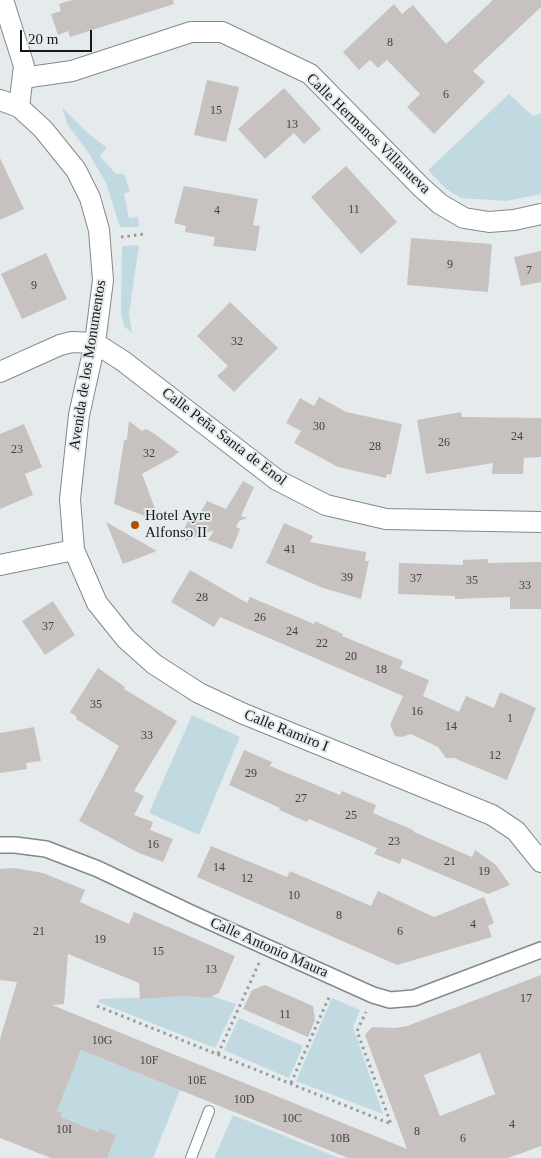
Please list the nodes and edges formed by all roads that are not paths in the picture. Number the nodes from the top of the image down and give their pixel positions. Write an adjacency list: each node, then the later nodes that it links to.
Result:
1 (3, 0): 2 (street)
2 (23, 78): 4 (street); 6 (street, Calle Hermanos Villanueva)
3 (0, 100): 4 (street, Avenida de los Monumentos)
4 (19, 107): 5 (street); 7 (street, Avenida de los Monumentos)
5 (0, 118)
6 (541, 214)
7 (95, 343): 8 (street); 9 (street, Calle Peña Santa de Enol); 10 (street, Avenida de los Monumentos)
8 (0, 372)
9 (541, 522)
10 (74, 550): 11 (street); 13 (street, Calle Ramiro I)
11 (0, 565)
12 (0, 845): 14 (street, Calle Antonio Maura)
13 (541, 859)
14 (541, 950)
15 (209, 1111): 16 (lane)
16 (191, 1158)

